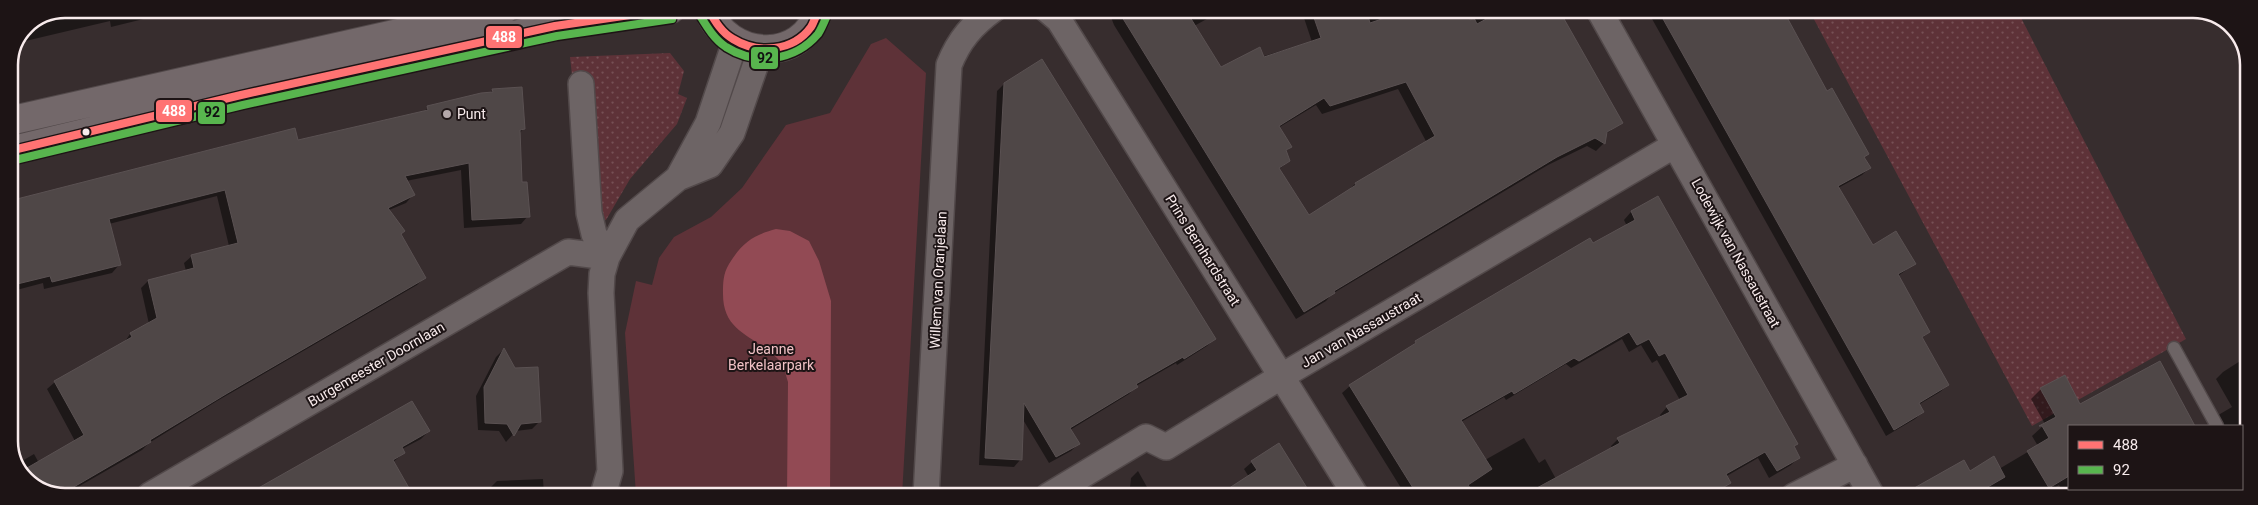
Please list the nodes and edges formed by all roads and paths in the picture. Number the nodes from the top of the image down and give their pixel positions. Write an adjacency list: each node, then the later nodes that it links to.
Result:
1 (418, 18): 11 (main road)
2 (610, 18): 13 (main road)
3 (713, 18): 8 (main road)
4 (815, 18): 9 (main road)
5 (981, 18): 24 (street, Willem van Oranjelaan)
6 (1057, 18): 17 (street, Prins Bernhardstraat)
7 (1603, 18): 12 (street, Lodewijk van Nassaustraat)
8 (735, 42): 9 (main road); 14 (street)
9 (761, 50): 14 (street)
10 (581, 84): 15 (street)
11 (18, 119)
12 (1675, 146): 17 (street, Jan van Nassaustraat); 19 (street, Lodewijk van Nassaustraat)
13 (18, 149)
14 (678, 178): 15 (street)
15 (607, 257): 20 (street); 21 (street, Burgemeester Doornlaan)
16 (2174, 348): 18 (lane)
17 (1282, 376): 25 (street, Jan van Nassaustraat); 26 (street, Prins Bernhardstraat)
18 (2216, 425)
19 (1855, 465): 27 (street); 28 (street, Lodewijk van Nassaustraat)
20 (610, 472): 22 (street); 23 (street)
21 (162, 488)
22 (605, 488)
23 (618, 488)
24 (926, 488)
25 (1062, 488)
26 (1351, 488)
27 (1810, 488)
28 (1868, 488)

